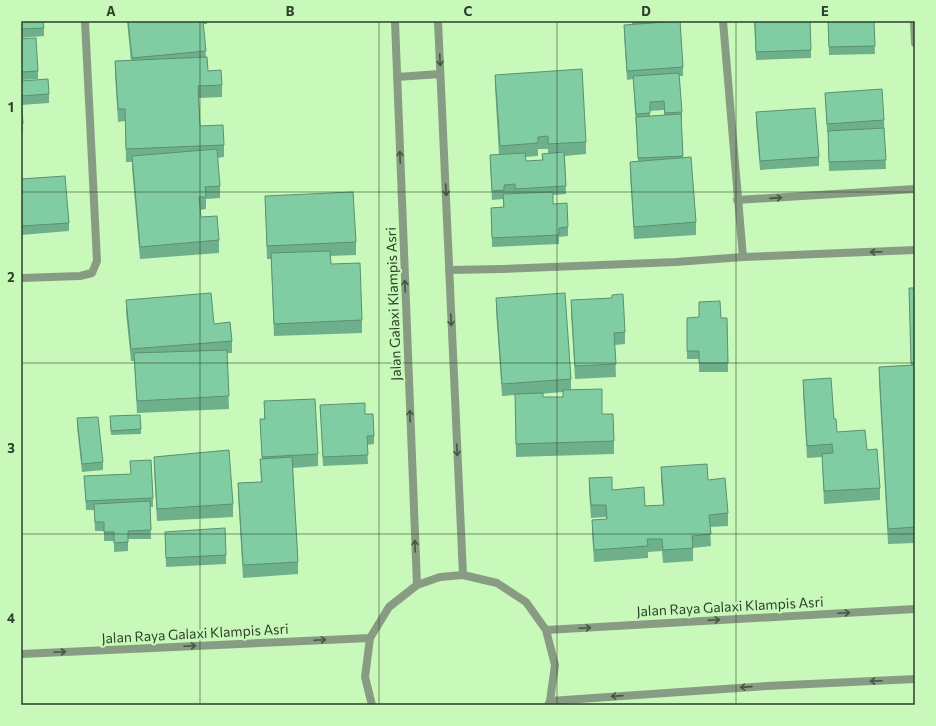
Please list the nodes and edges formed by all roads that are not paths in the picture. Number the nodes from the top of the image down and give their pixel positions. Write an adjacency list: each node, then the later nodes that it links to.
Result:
1 (85, 21): 14 (street)
2 (395, 21): 8 (street, Jalan Galaxi Klampis Asri)
3 (438, 21): 7 (street, one-way to 7)
4 (723, 21): 10 (street)
5 (914, 21): 6 (street)
6 (915, 43)
7 (440, 74): 8 (street); 13 (street, one-way to 13)
8 (397, 78): 16 (street, Jalan Galaxi Klampis Asri, one-way to 8)
9 (915, 189): 10 (street, one-way to 9)
10 (737, 200): 12 (street)
11 (915, 250): 12 (street, one-way to 12)
12 (743, 257): 13 (street)
13 (449, 270): 15 (street, one-way to 15)
14 (21, 278)
15 (463, 575): 16 (street); 18 (street)
16 (417, 585): 19 (street)
17 (915, 609): 18 (street, Jalan Raya Galaxi Klampis Asri, one-way to 17)
18 (546, 630): 22 (street)
19 (370, 638): 20 (street, Jalan Raya Galaxi Klampis Asri, one-way to 19); 23 (street)
20 (21, 654)
21 (915, 679): 22 (street, one-way to 22)
22 (549, 703)
23 (372, 705)

